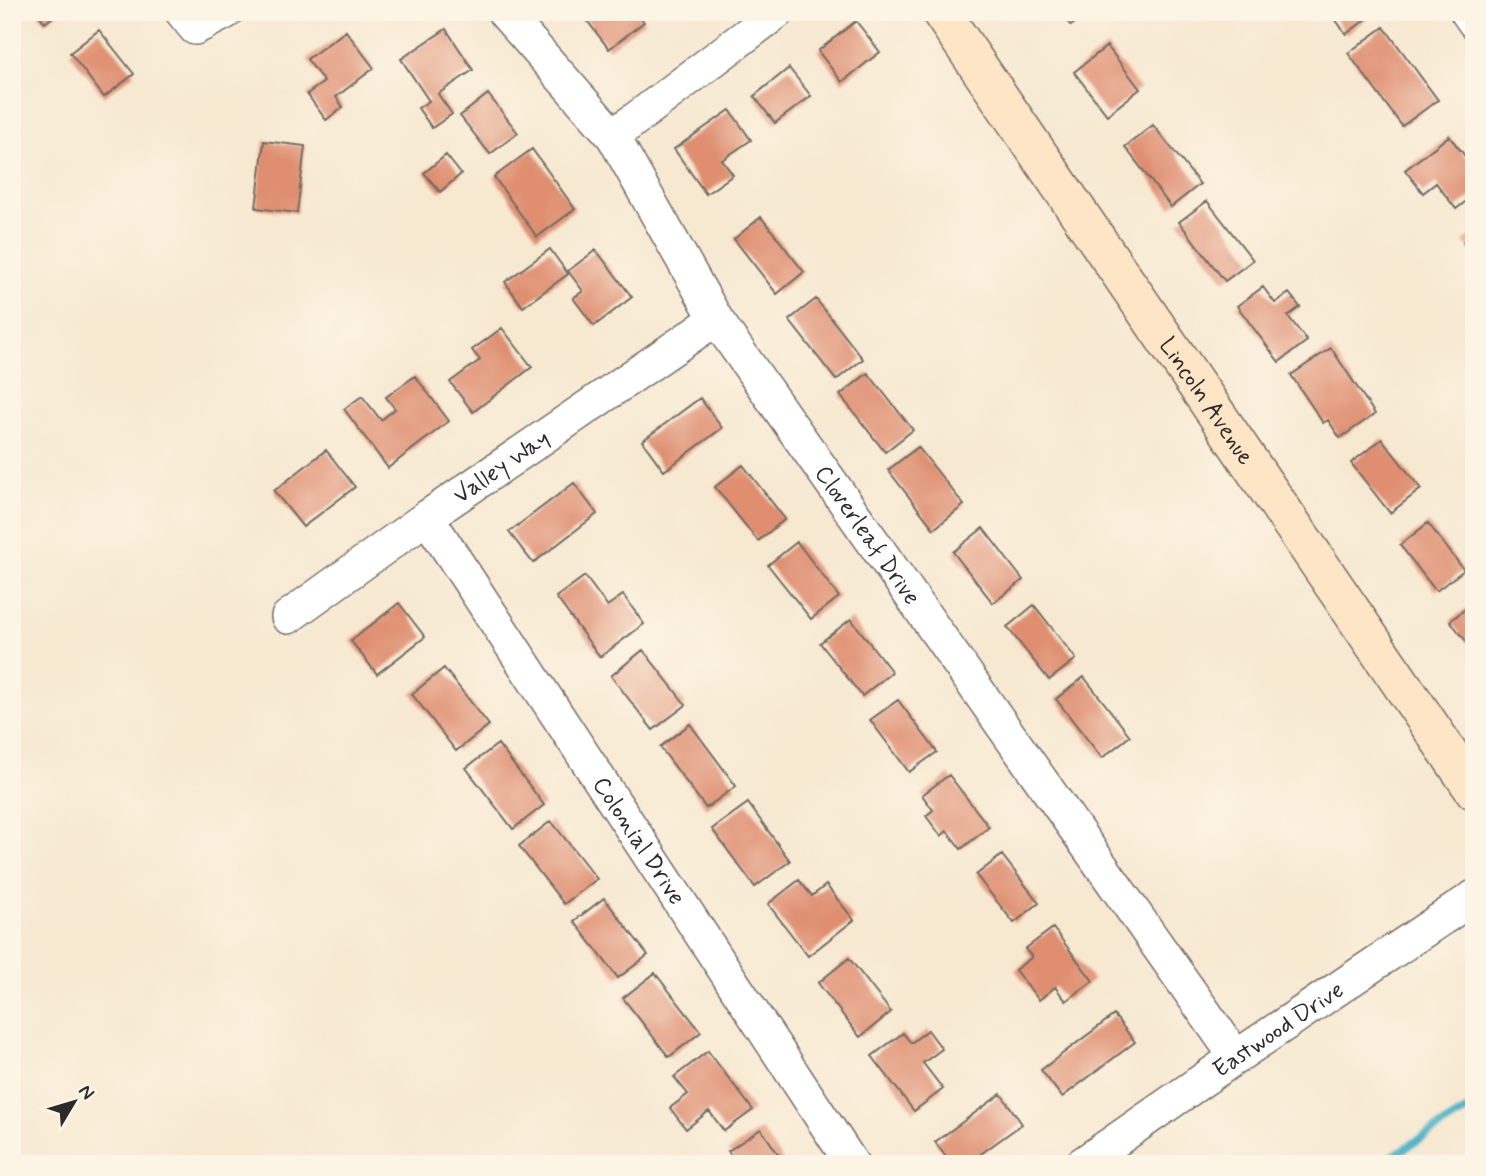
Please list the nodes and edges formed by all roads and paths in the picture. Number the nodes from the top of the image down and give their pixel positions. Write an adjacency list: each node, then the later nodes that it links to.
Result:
1 (226, 12): 6 (street)
2 (504, 12): 8 (street, Cloverleaf Drive)
3 (777, 12): 8 (street)
4 (941, 12): 12 (street, Lincoln Avenue)
5 (1467, 12): 7 (street)
6 (188, 20)
7 (1474, 22)
8 (613, 136): 9 (street, Cloverleaf Drive)
9 (716, 319): 10 (street, Valley Way); 14 (street, Cloverleaf Drive)
10 (427, 517): 11 (street, Valley Way); 15 (street, Colonial Drive)
11 (288, 617)
12 (1474, 790)
13 (1474, 897): 14 (street, Eastwood Drive)
14 (1236, 1057): 16 (street, Eastwood Drive)
15 (852, 1164)
16 (1082, 1164)

